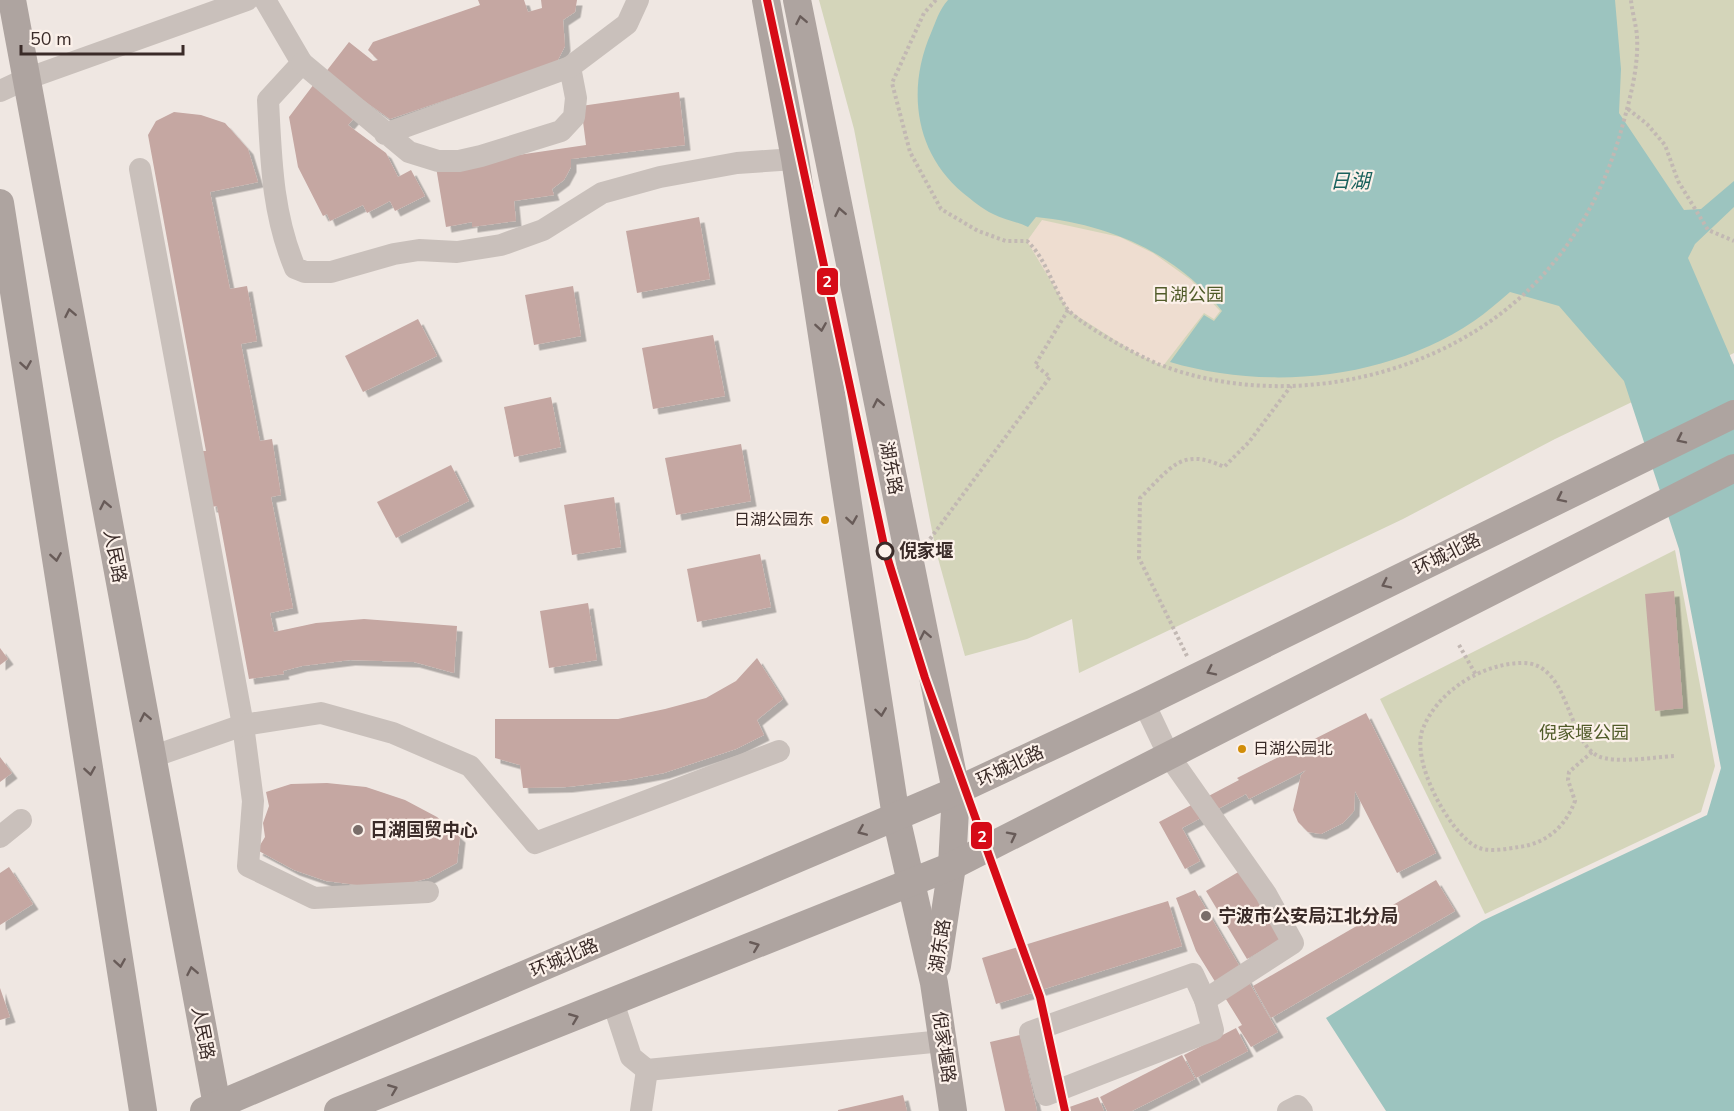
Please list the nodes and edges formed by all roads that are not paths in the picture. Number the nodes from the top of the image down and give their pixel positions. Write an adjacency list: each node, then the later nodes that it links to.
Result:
1 (12, 0): 9 (main road, 人民路)
2 (247, 0): 9 (street)
3 (265, 0): 7 (street)
4 (638, 0): 8 (street)
5 (766, 0): 12 (main road, 湖东路)
6 (797, 0): 22 (main road, 湖东路, one-way to 6)
7 (302, 63): 11 (street); 12 (street)
8 (570, 67): 11 (street); 11 (street)
9 (26, 79): 10 (street); 21 (main road, 人民路, one-way to 9)
10 (0, 91)
11 (385, 134)
12 (795, 159): 23 (main road, 湖东路, one-way to 23)
13 (140, 169): 18 (street)
14 (0, 203): 35 (main road, one-way to 35)
15 (1734, 414): 17 (main road, 环城北路, one-way to 17)
16 (1734, 468): 20 (main road)
17 (1144, 703): 20 (street); 22 (main road, 环城北路)
18 (243, 725): 19 (street); 21 (street); 28 (street)
19 (779, 751)
20 (1169, 756): 26 (main road, one-way to 20); 30 (street)
21 (152, 757): 34 (main road, 人民路, one-way to 21)
22 (956, 791): 23 (main road, 环城北路); 26 (main road, 湖东路)
23 (896, 817): 27 (main road, 湖东路); 34 (main road, 环城北路, one-way to 34)
24 (21, 820): 25 (street)
25 (0, 837)
26 (952, 866): 27 (main road); 29 (main road, 湖东路)
27 (912, 883): 29 (main road, 湖东路); 31 (main road, one-way to 27)
28 (428, 892)
29 (934, 983): 32 (main road, 倪家堰路)
30 (1205, 1000): 30 (street)
31 (612, 1002): 33 (street); 36 (main road, one-way to 31)
32 (943, 1041): 33 (street); 38 (main road, 倪家堰路)
33 (647, 1070): 37 (street)
34 (213, 1109)
35 (143, 1111)
36 (338, 1111)
37 (641, 1111)
38 (954, 1111)
39 (1288, 1111): 40 (street)
40 (1302, 1111)

